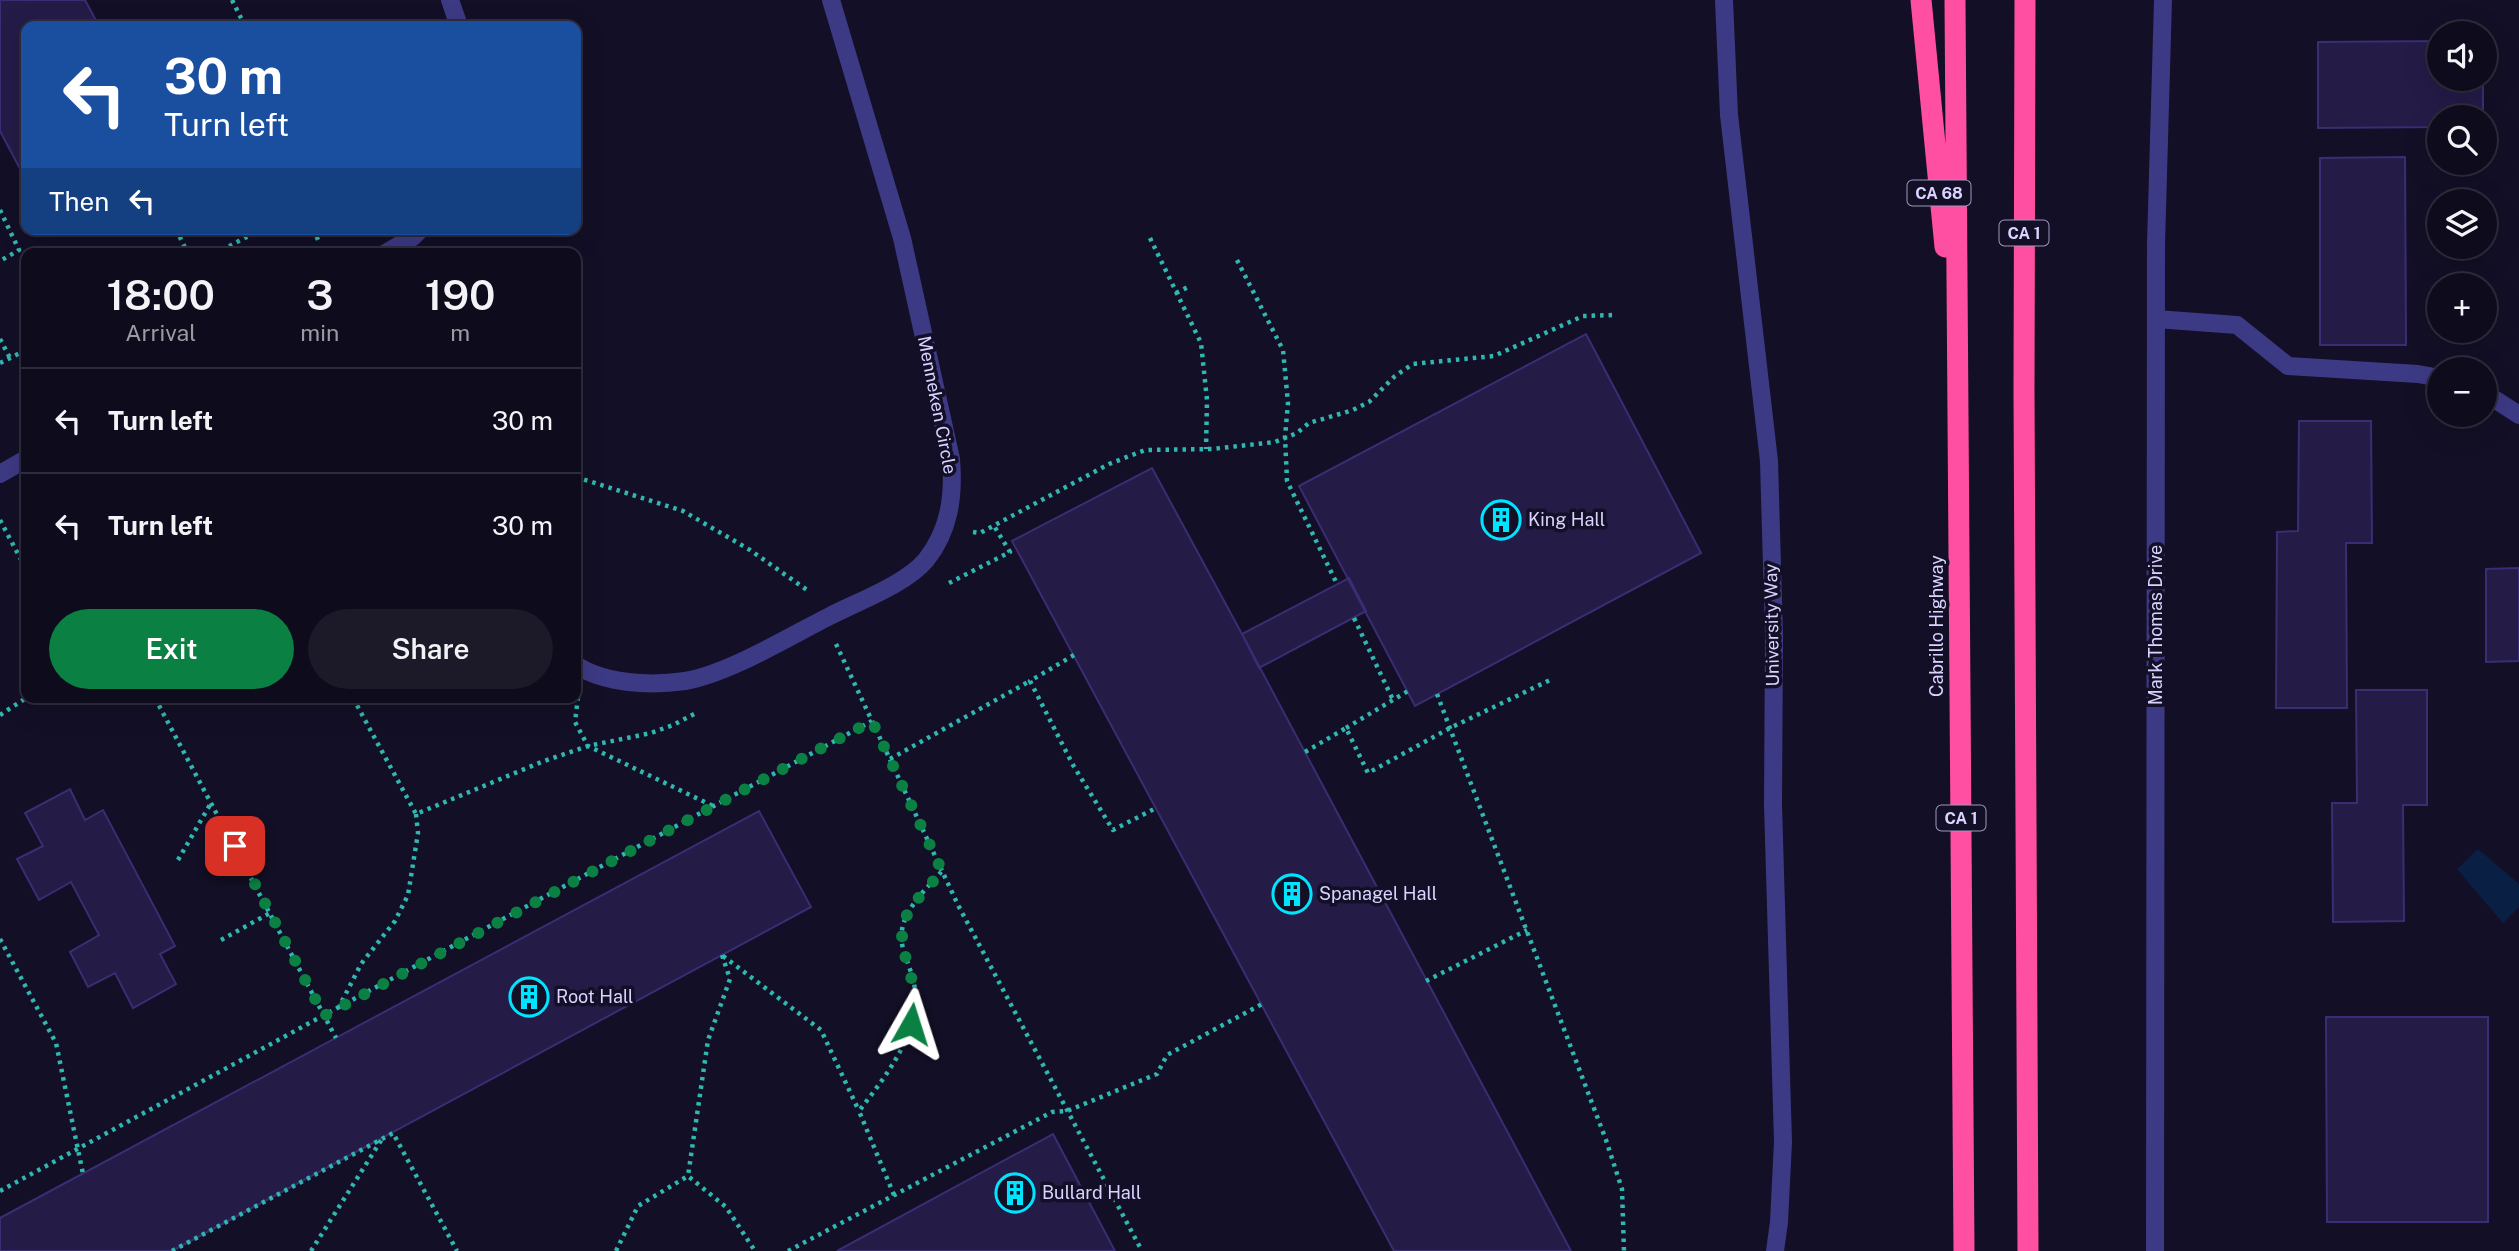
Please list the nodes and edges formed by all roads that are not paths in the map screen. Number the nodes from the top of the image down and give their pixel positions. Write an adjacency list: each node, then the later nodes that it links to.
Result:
1 (450, 0): 9 (street)
2 (831, 0): 20 (street, Menneken Circle)
3 (1724, 0): 21 (street, University Way)
4 (1921, 0): 15 (highway, CA 68)
5 (1955, 0): 15 (highway, Cabrillo Highway / CA 1)
6 (2025, 0): 10 (highway, CA 1)
7 (2034, 0): 10 (highway)
8 (2163, 0): 13 (street, Mark Thomas Drive)
9 (457, 21)
10 (2024, 75): 23 (highway, CA 1)
11 (415, 235): 12 (street)
12 (394, 248)
13 (2156, 319): 14 (street); 24 (street, Mark Thomas Drive)
14 (2427, 376)
15 (1958, 385): 22 (highway, Cabrillo Highway / CA 1)
16 (2497, 401): 17 (street)
17 (2519, 415)
18 (21, 462): 19 (street)
19 (0, 474)
20 (581, 668)
21 (1775, 1251)
22 (1964, 1251)
23 (2028, 1251)
24 (2155, 1251)

